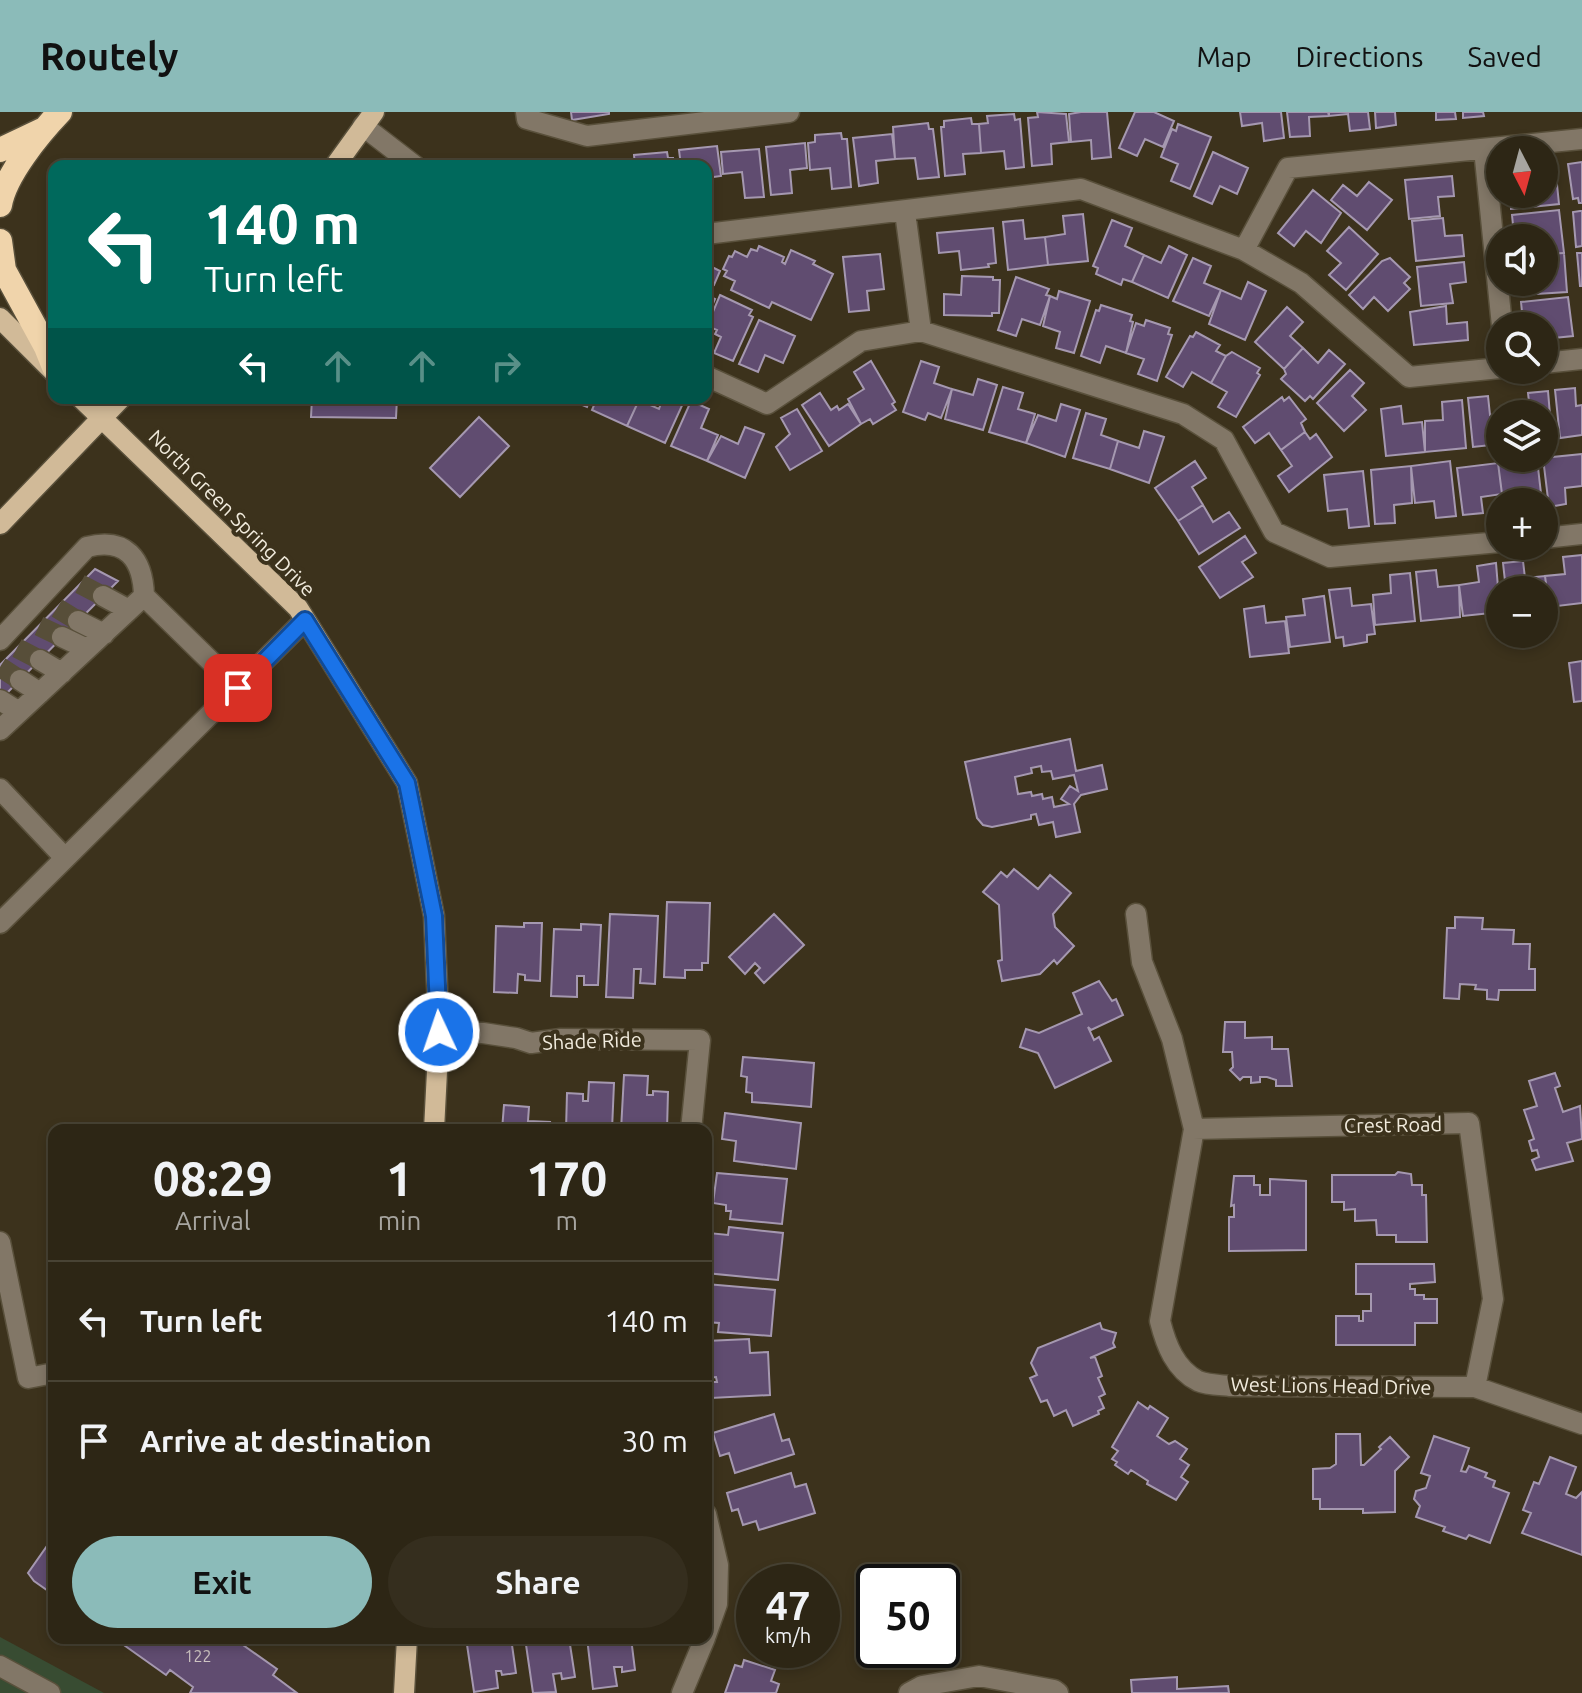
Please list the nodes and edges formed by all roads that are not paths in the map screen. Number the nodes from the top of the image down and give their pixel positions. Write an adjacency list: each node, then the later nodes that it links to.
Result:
1 (526, 112): 3 (street)
2 (789, 112): 3 (street)
3 (715, 116)
4 (368, 119): 9 (main road); 10 (street)
5 (52, 120): 8 (highway); 11 (highway)
6 (1582, 139): 7 (street)
7 (1484, 149): 15 (street); 16 (street)
8 (0, 150)
9 (339, 160)
10 (409, 160)
11 (0, 205)
12 (905, 212): 13 (street); 15 (street); 18 (street)
13 (712, 233)
14 (0, 241): 19 (highway)
15 (1244, 250): 23 (street)
16 (1501, 312)
17 (0, 318): 22 (main road)
18 (921, 331): 24 (street); 31 (street)
19 (48, 353)
20 (1582, 359): 21 (street)
21 (1558, 362)
22 (48, 364)
23 (1486, 369)
24 (712, 379)
25 (87, 404): 27 (main road, North Green Spring Drive)
26 (115, 404): 27 (main road)
27 (101, 418): 28 (main road); 36 (main road, North Green Spring Drive)
28 (0, 524)
29 (1582, 534): 30 (street)
30 (1558, 537)
31 (1486, 543)
32 (60, 576): 33 (street); 35 (street); 40 (street)
33 (80, 584)
34 (103, 596): 35 (street)
35 (137, 603): 38 (street); 45 (street)
36 (305, 620): 45 (street); 54 (main road, North Green Spring Drive)
37 (78, 621): 38 (street)
38 (104, 634): 41 (street)
39 (62, 637): 41 (street)
40 (6, 642)
41 (87, 649): 43 (street)
42 (40, 660): 43 (street)
43 (62, 673): 46 (street)
44 (20, 680): 46 (street)
45 (238, 688): 51 (street)
46 (40, 693): 48 (street)
47 (0, 700): 48 (street)
48 (19, 712): 49 (street)
49 (0, 730)
50 (0, 789): 51 (street)
51 (65, 858): 53 (street)
52 (1136, 914): 57 (street)
53 (0, 922)
54 (439, 1032): 55 (main road, North Green Spring Drive); 56 (street, Shade Ride)
55 (434, 1124)
56 (692, 1124)
57 (1194, 1129): 60 (street, Crest Road); 60 (street, West Lions Head Drive)
58 (0, 1242): 59 (street)
59 (48, 1374)
60 (1475, 1387): 61 (street, West Lions Head Drive)
61 (1582, 1424)
62 (712, 1540): 63 (street)
63 (712, 1617)
64 (407, 1644): 68 (main road)
65 (702, 1644): 69 (street)
66 (0, 1666): 67 (street)
67 (50, 1693)
68 (404, 1693)
69 (682, 1693)
70 (909, 1693): 71 (street)
71 (1058, 1693)

